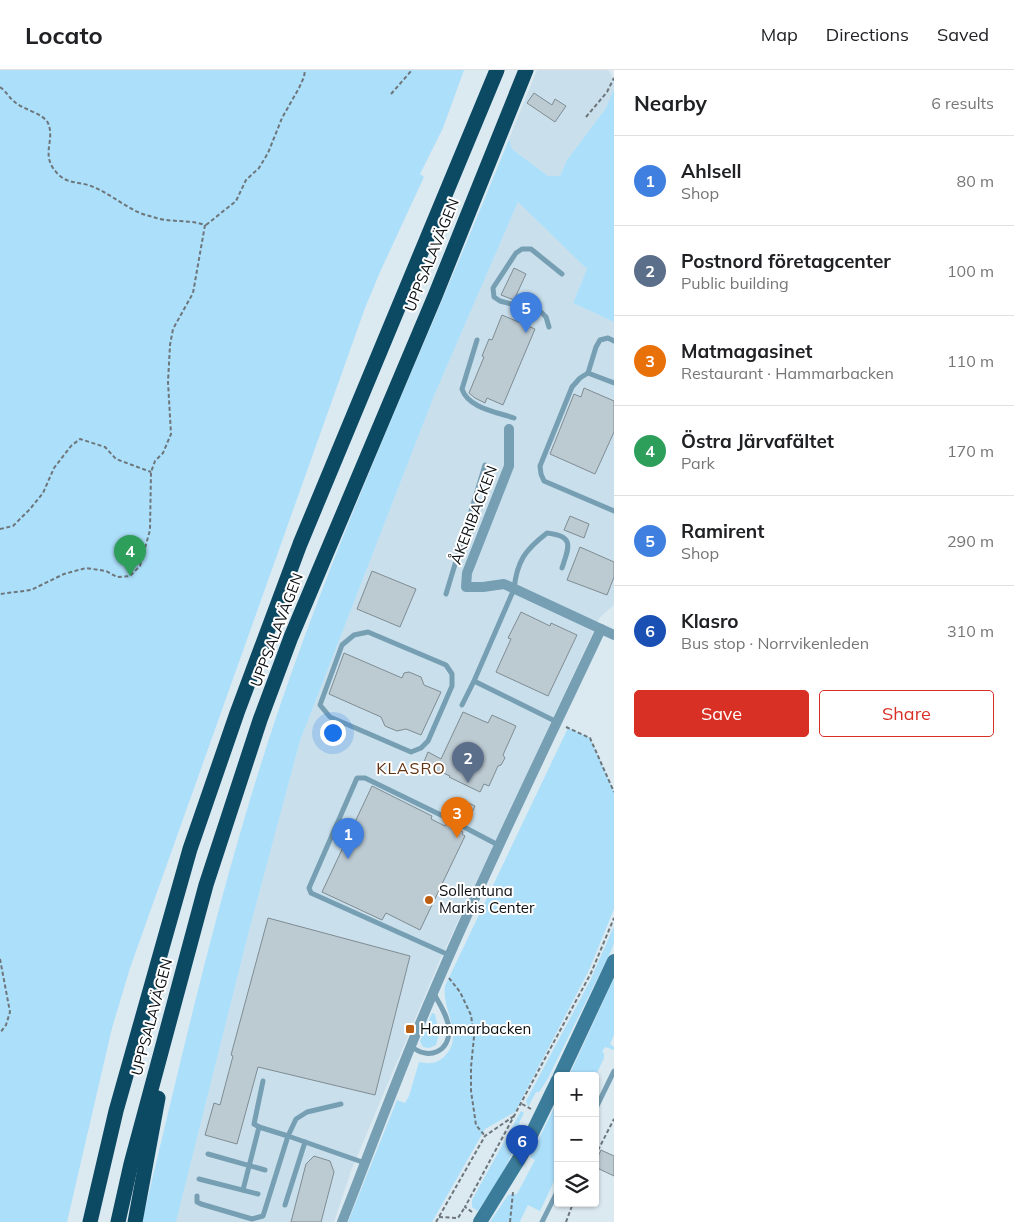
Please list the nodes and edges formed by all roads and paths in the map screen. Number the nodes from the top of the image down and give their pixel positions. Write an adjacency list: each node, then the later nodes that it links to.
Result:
1 (305, 70): 9 (path)
2 (412, 70): 7 (path)
3 (497, 70): 73 (highway, UPPSALAVÄGEN)
4 (526, 70): 39 (highway, UPPSALAVÄGEN)
5 (614, 78): 8 (path)
6 (0, 87): 9 (path)
7 (391, 94)
8 (586, 117)
9 (206, 225): 19 (path)
10 (562, 274): 11 (lane)
11 (549, 327)
12 (477, 340): 16 (lane)
13 (614, 340): 14 (lane)
14 (588, 373): 15 (lane); 20 (lane)
15 (614, 383)
16 (514, 418)
17 (510, 429): 23 (street, ÅKERIBACKEN)
18 (485, 465): 25 (lane)
19 (151, 472): 21 (path); 24 (path)
20 (614, 512)
21 (0, 529)
22 (562, 568): 23 (lane)
23 (514, 589): 26 (street, ÅKERIBACKEN); 29 (lane)
24 (0, 594)
25 (446, 594)
26 (601, 629): 27 (street); 31 (street)
27 (614, 635)
28 (409, 649): 28 (lane)
29 (474, 680): 30 (lane); 31 (lane)
30 (462, 705)
31 (557, 722): 32 (path); 33 (street)
32 (614, 792)
33 (500, 846): 35 (street); 35 (lane)
34 (614, 918): 49 (path)
35 (449, 955): 38 (street)
36 (0, 959): 41 (path)
37 (614, 961): 44 (main road)
38 (443, 971): 40 (street); 55 (path)
39 (177, 988): 74 (highway, UPPSALAVÄGEN); 75 (highway)
40 (433, 992): 42 (street); 42 (lane)
41 (0, 1033)
42 (411, 1045): 59 (street)
43 (614, 1071): 47 (lane)
44 (562, 1072)
45 (263, 1081): 53 (lane)
46 (554, 1088): 72 (main road)
47 (599, 1102)
48 (341, 1104): 54 (lane)
49 (522, 1104): 50 (path); 51 (path)
50 (532, 1109)
51 (516, 1115): 55 (path); 69 (path)
52 (614, 1119): 57 (path)
53 (260, 1127): 54 (lane); 60 (lane)
54 (288, 1136): 56 (lane); 66 (lane)
55 (485, 1136): 71 (path)
56 (305, 1142): 59 (lane); 68 (lane)
57 (599, 1148)
58 (208, 1154): 60 (lane)
59 (365, 1163): 76 (street)
60 (250, 1166): 61 (lane); 64 (lane)
61 (265, 1170)
62 (199, 1179): 64 (lane)
63 (514, 1187): 78 (path)
64 (243, 1190): 65 (lane)
65 (258, 1194)
66 (196, 1196)
67 (554, 1198): 79 (lane)
68 (285, 1205)
69 (465, 1207): 71 (path); 72 (path)
70 (572, 1207): 80 (path)
71 (439, 1217): 77 (path)
72 (478, 1218)
73 (90, 1222)
74 (118, 1222)
75 (135, 1222)
76 (342, 1222)
77 (436, 1222)
78 (510, 1222)
79 (542, 1222)
80 (566, 1222)

